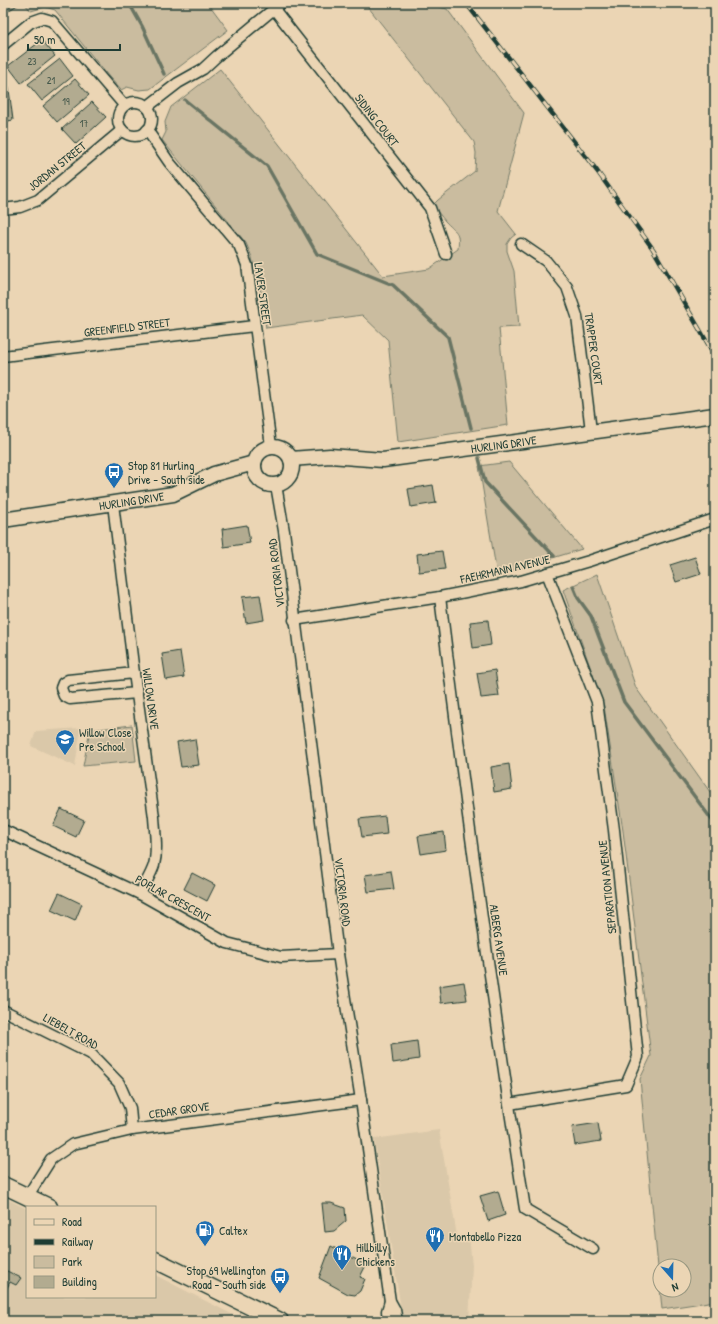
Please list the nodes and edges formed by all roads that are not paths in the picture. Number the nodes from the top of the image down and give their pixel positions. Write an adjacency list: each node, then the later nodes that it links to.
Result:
1 (278, 6): 4 (street); 9 (street, SIDING COURT)
2 (3, 45): 3 (street)
3 (124, 105): 4 (street); 5 (street)
4 (147, 107): 6 (street)
5 (122, 130): 6 (street); 7 (street, JORDAN STREET)
6 (147, 130): 10 (street, LAVER STREET)
7 (3, 210)
8 (521, 244): 13 (street, TRAPPER COURT)
9 (446, 254)
10 (254, 326): 11 (street, GREENFIELD STREET); 14 (street, LAVER STREET)
11 (3, 356)
12 (715, 415): 13 (street, HURLING DRIVE)
13 (591, 431): 15 (street, HURLING DRIVE)
14 (271, 446): 15 (street); 16 (street)
15 (291, 459): 17 (street)
16 (254, 463): 17 (street); 18 (street, HURLING DRIVE)
17 (276, 485): 23 (street, VICTORIA ROAD)
18 (113, 504): 20 (street, HURLING DRIVE); 24 (street, WILLOW DRIVE)
19 (715, 519): 21 (street, FAEHRMANN AVENUE)
20 (3, 520)
21 (547, 573): 22 (street, FAEHRMANN AVENUE); 31 (street, SEPARATION AVENUE)
22 (440, 597): 23 (street, FAEHRMANN AVENUE); 31 (street, ALBERG AVENUE)
23 (294, 620): 28 (street, VICTORIA ROAD)
24 (134, 673): 25 (street, WILLOW DRIVE); 25 (street)
25 (137, 693): 27 (street, WILLOW DRIVE)
26 (3, 830): 27 (street, POPLAR CRESCENT)
27 (140, 894): 28 (street, POPLAR CRESCENT)
28 (338, 954): 30 (street, VICTORIA ROAD)
29 (3, 1010): 32 (street, LIEBELT ROAD)
30 (360, 1100): 32 (street, CEDAR GROVE); 38 (street, VICTORIA ROAD)
31 (509, 1104): 36 (street, ALBERG AVENUE)
32 (132, 1130): 34 (street, CEDAR GROVE)
33 (3, 1185): 34 (main road)
34 (27, 1196): 35 (main road)
35 (47, 1206)
36 (593, 1249)
37 (156, 1260): 39 (main road)
38 (390, 1301): 40 (street, VICTORIA ROAD); 41 (street, VICTORIA ROAD)
39 (280, 1321)
40 (388, 1321)
41 (397, 1321)

